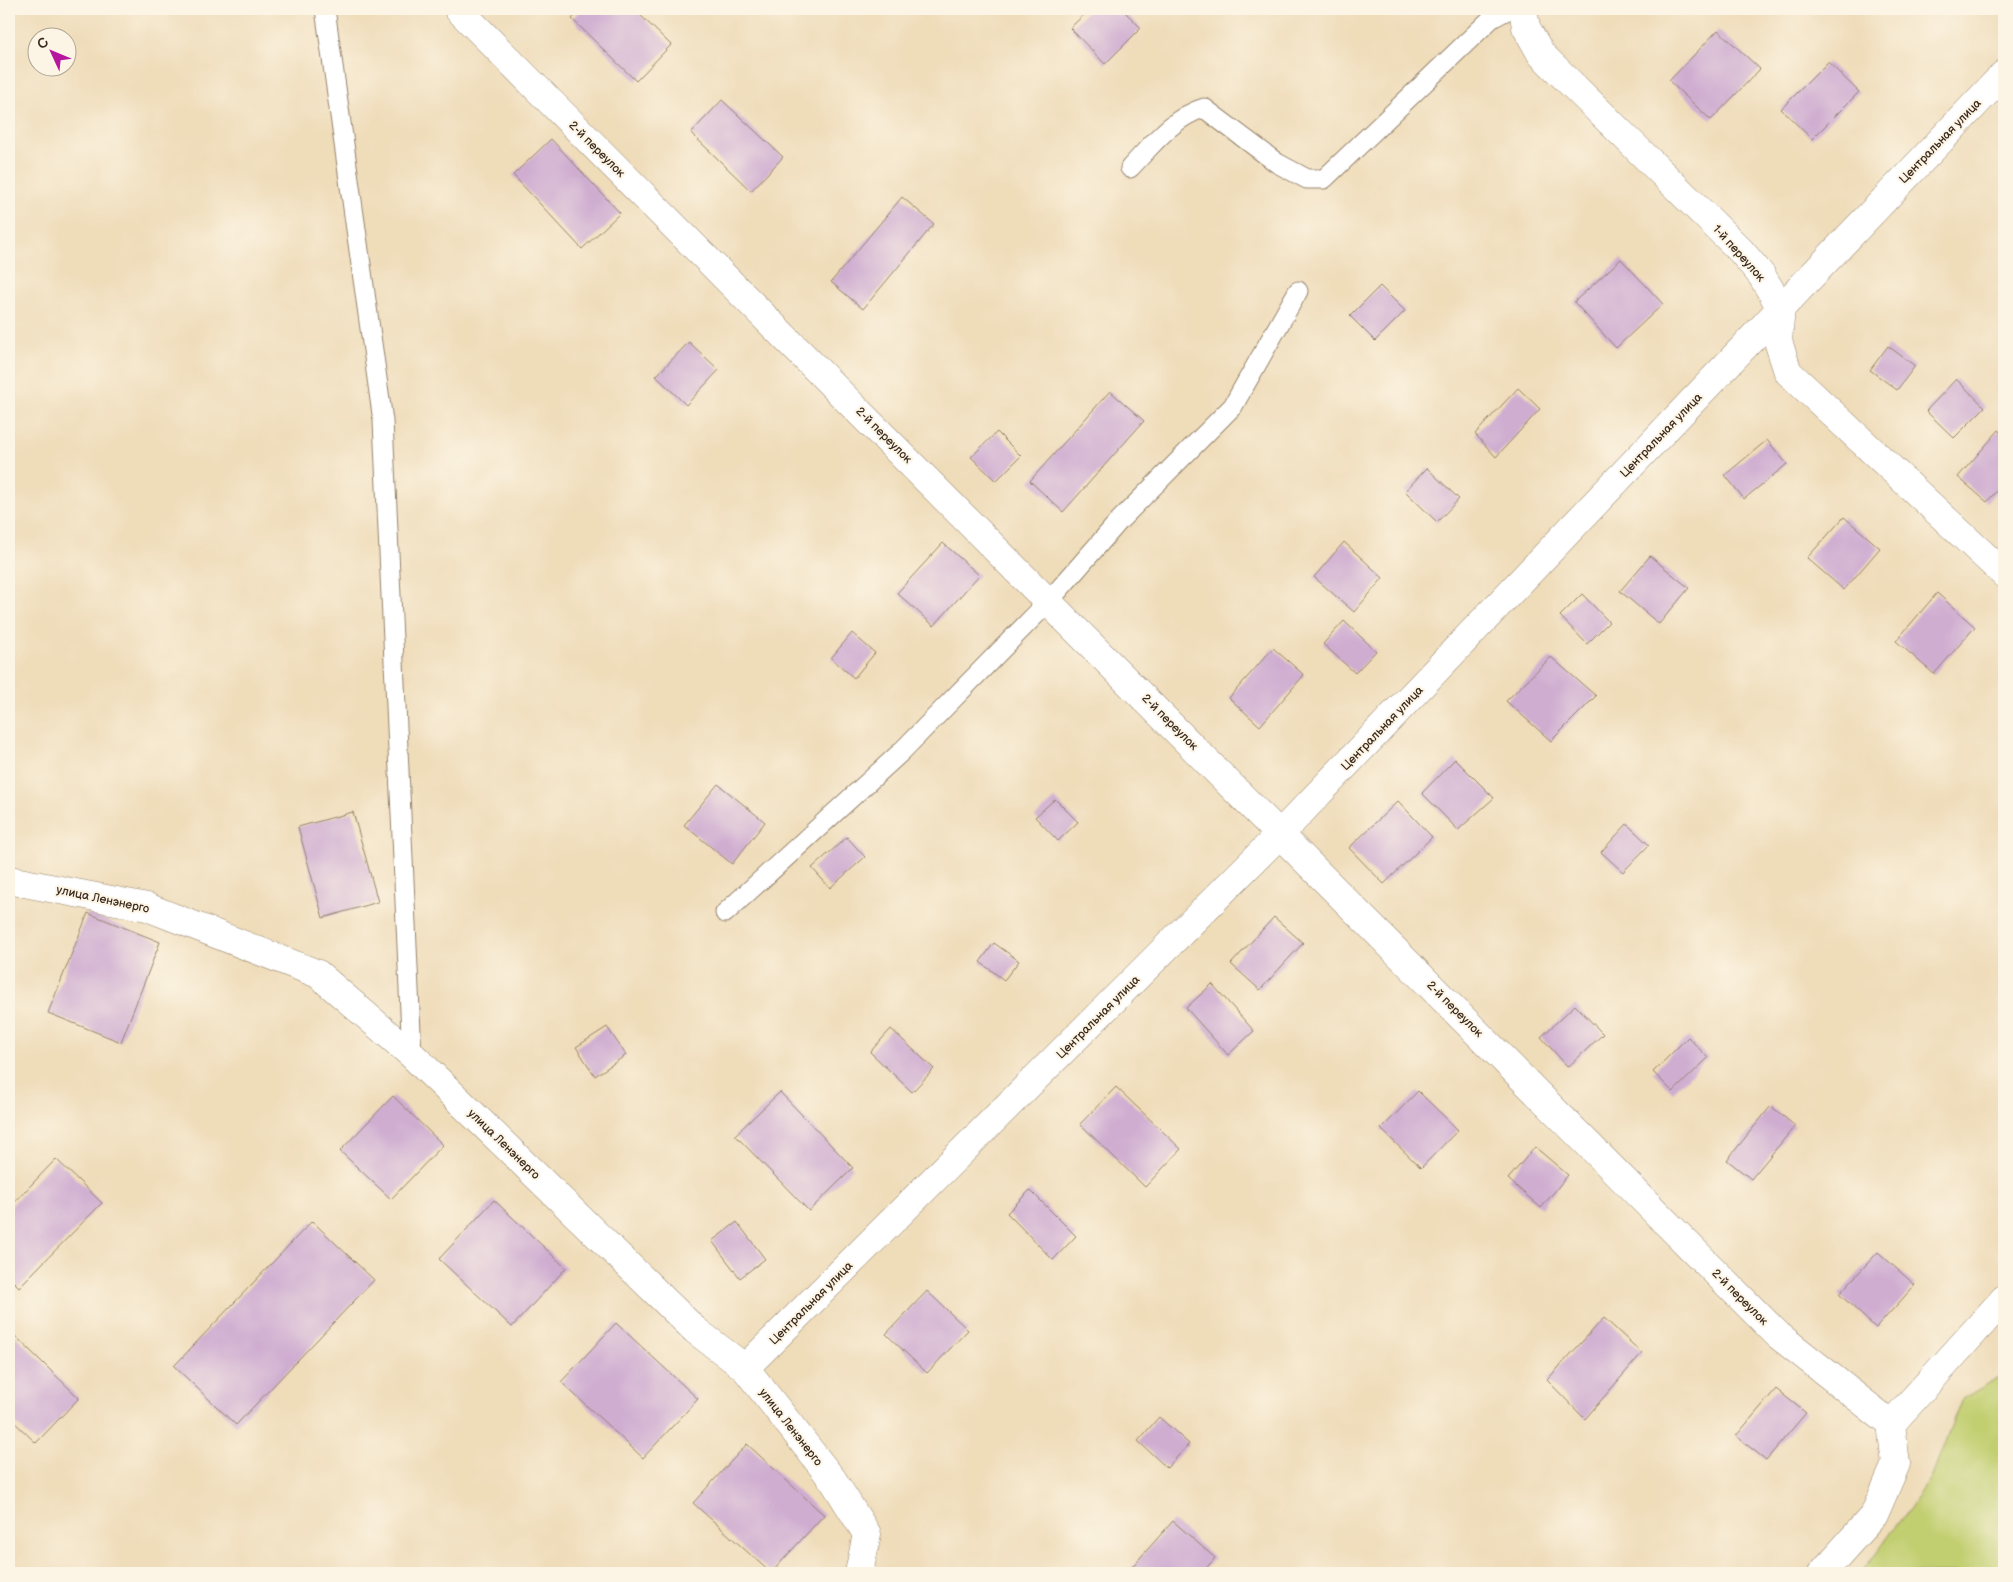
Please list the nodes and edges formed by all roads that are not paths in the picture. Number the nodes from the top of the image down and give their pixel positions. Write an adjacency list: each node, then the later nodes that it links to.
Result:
1 (325, 9): 14 (lane)
2 (458, 9): 10 (street, 2-й переулок)
3 (1509, 9): 6 (lane)
4 (1523, 9): 8 (street, 1-й переулок)
5 (2004, 74): 8 (street, Центральная улица)
6 (1130, 168)
7 (1298, 291): 10 (lane)
8 (1781, 308): 9 (street); 11 (street, Центральная улица)
9 (2004, 574)
10 (1049, 600): 11 (street, 2-й переулок); 13 (lane)
11 (1281, 834): 16 (street, Центральная улица); 17 (street, 2-й переулок)
12 (9, 880): 14 (street, улица Ленэнерго)
13 (725, 913)
14 (412, 1055): 16 (street, улица Ленэнерго)
15 (2004, 1299): 17 (street)
16 (745, 1368): 18 (street, улица Ленэнерго)
17 (1891, 1424): 19 (street)
18 (859, 1573)
19 (1822, 1573)

